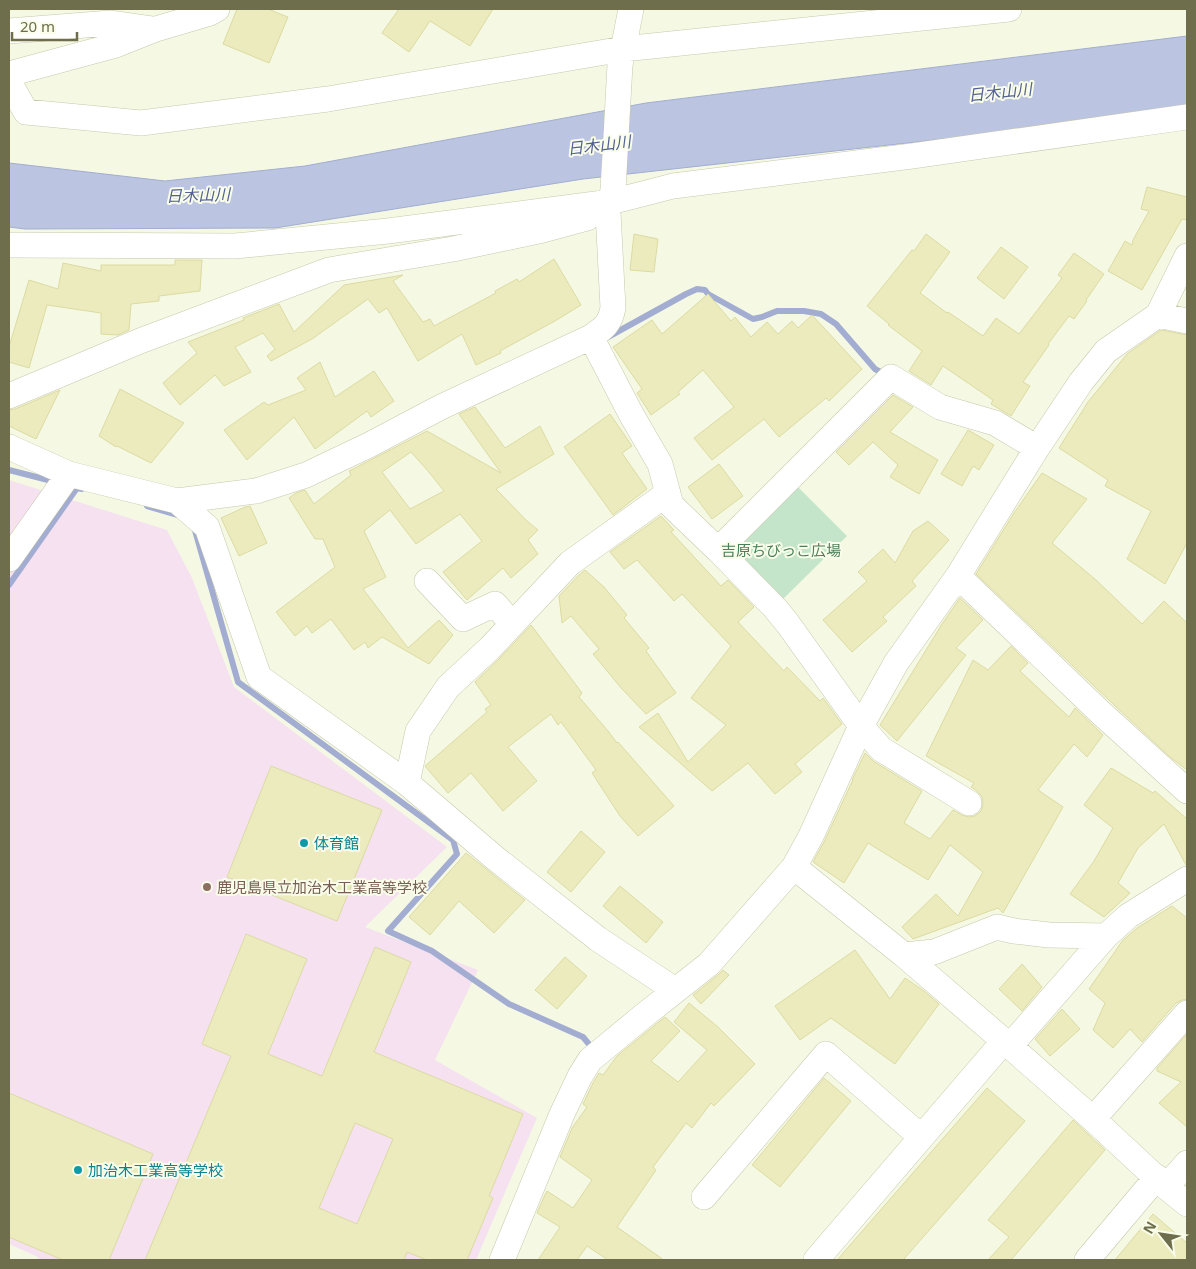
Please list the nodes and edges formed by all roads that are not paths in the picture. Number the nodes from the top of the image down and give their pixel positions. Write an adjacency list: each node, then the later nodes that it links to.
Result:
1 (217, 9): 4 (street)
2 (631, 9): 6 (street)
3 (1008, 9): 6 (street)
4 (156, 29): 5 (street); 7 (street)
5 (9, 32)
6 (621, 57): 8 (street); 10 (street)
7 (9, 74)
8 (9, 82)
9 (1187, 117): 10 (street)
10 (611, 201): 11 (street); 15 (street); 16 (street)
11 (9, 245)
12 (1187, 256): 13 (street)
13 (1158, 315): 14 (street); 18 (street)
14 (1187, 320)
15 (591, 337): 20 (street); 21 (street)
16 (9, 396)
17 (9, 447): 19 (street)
18 (1037, 448): 22 (street); 24 (street)
19 (69, 474): 21 (street); 23 (street)
20 (668, 493): 22 (street); 26 (street)
21 (177, 501): 28 (street)
22 (718, 550): 27 (street)
23 (9, 559)
24 (958, 576): 27 (street); 29 (street)
25 (427, 581): 26 (street)
26 (512, 624): 28 (street)
27 (860, 726): 30 (street); 31 (street)
28 (407, 783): 35 (street)
29 (1187, 791)
30 (970, 803)
31 (794, 867): 34 (street); 35 (street)
32 (1187, 879): 33 (street)
33 (1106, 936): 34 (street); 37 (street)
34 (904, 956): 37 (street)
35 (675, 990): 44 (street)
36 (1187, 1013): 38 (street)
37 (1007, 1043): 38 (street); 39 (street)
38 (1094, 1119): 41 (street)
39 (921, 1137): 42 (street); 45 (street)
40 (1187, 1163): 41 (street)
41 (1161, 1182): 43 (street); 46 (street)
42 (704, 1197)
43 (1187, 1204)
44 (502, 1260)
45 (816, 1260)
46 (1087, 1260)

